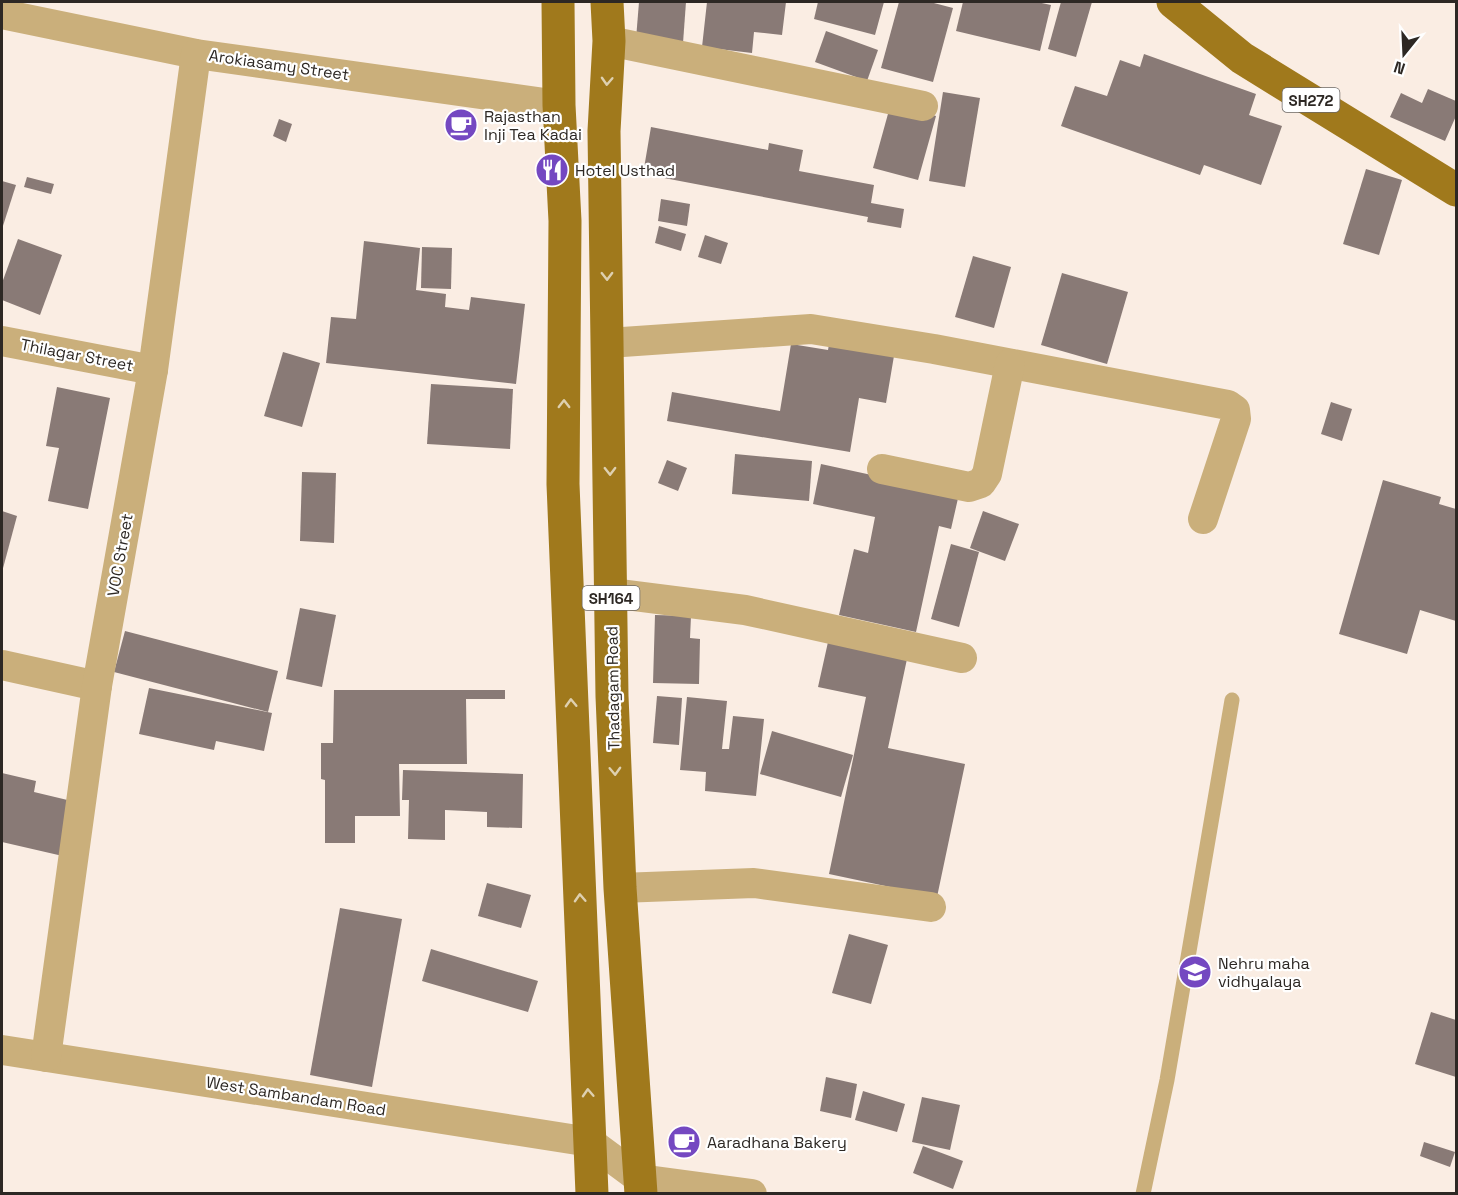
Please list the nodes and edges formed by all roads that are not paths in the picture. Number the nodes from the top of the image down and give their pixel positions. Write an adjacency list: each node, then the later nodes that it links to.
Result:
1 (558, 2): 7 (main road, SH164)
2 (608, 2): 5 (main road, Thadagam Road / SH164)
3 (1173, 2): 9 (main road, SH272)
4 (2, 14): 6 (street, Arokiasamy Street)
5 (609, 40): 8 (street); 11 (main road, Thadagam Road / SH164, one-way to 11)
6 (196, 54): 7 (street, Arokiasamy Street); 13 (street, VOC Street)
7 (559, 105): 25 (main road, SH164, one-way to 7)
8 (923, 106)
9 (1456, 190)
10 (2, 341): 13 (street, Thilagar Street)
11 (608, 343): 12 (street); 16 (main road, Thadagam Road / SH164, one-way to 16)
12 (1010, 364): 14 (street); 15 (street)
13 (153, 370): 19 (street, VOC Street)
14 (882, 469)
15 (1203, 519)
16 (611, 593): 17 (street); 21 (main road, Thadagam Road / SH164, one-way to 21)
17 (963, 658)
18 (2, 665): 19 (street)
19 (97, 687): 24 (street, VOC Street)
20 (1232, 700): 29 (lane)
21 (620, 888): 22 (street); 26 (main road, Thadagam Road / SH164)
22 (931, 907)
23 (2, 1050): 24 (street, West Sambandam Road)
24 (46, 1057): 25 (street, West Sambandam Road)
25 (590, 1142): 26 (street); 27 (main road, SH164)
26 (640, 1186): 28 (street)
27 (592, 1194)
28 (752, 1194)
29 (1143, 1194)

